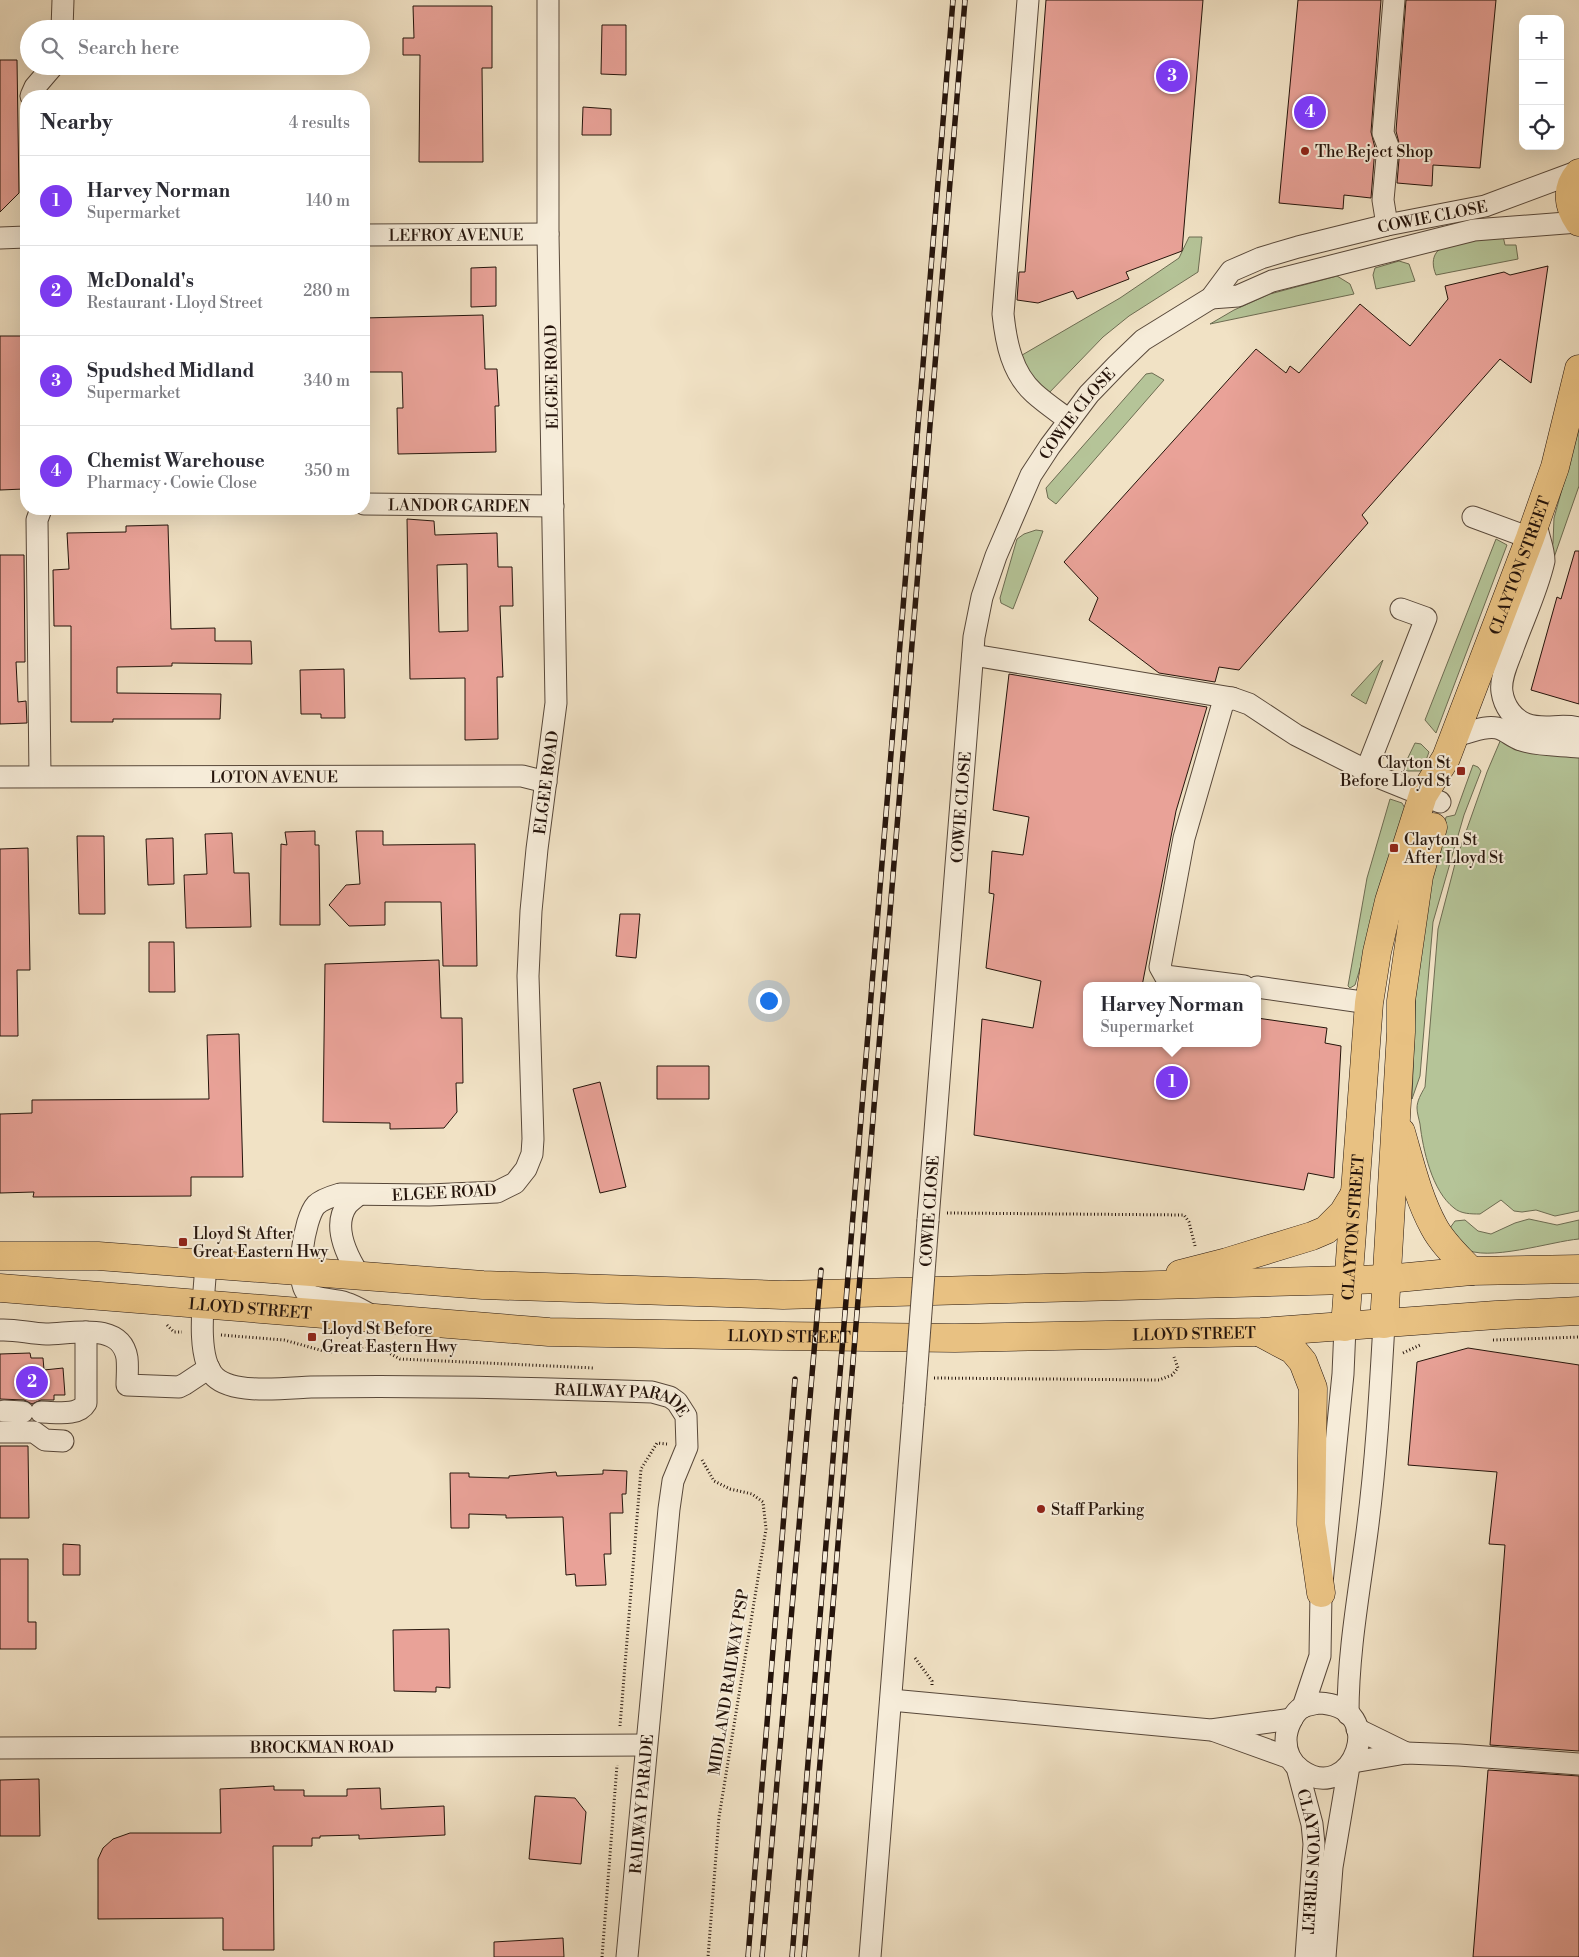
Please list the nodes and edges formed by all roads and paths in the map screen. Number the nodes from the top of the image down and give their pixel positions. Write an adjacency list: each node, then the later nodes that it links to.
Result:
1 (63, 0): 5 (street)
2 (548, 0): 11 (street, ELGEE ROAD)
3 (1028, 0): 17 (street)
4 (1394, 0): 10 (street)
5 (62, 20)
6 (44, 75): 7 (street)
7 (33, 90)
8 (1579, 172): 9 (main road); 10 (street, COWIE CLOSE)
9 (1579, 222): 15 (street, COWIE CLOSE)
10 (1387, 225): 15 (street, COWIE CLOSE)
11 (548, 234): 12 (street, LEFROY AVENUE); 19 (street, ELGEE ROAD)
12 (370, 235)
13 (20, 237): 14 (street)
14 (0, 238)
15 (1211, 298): 17 (street, COWIE CLOSE)
16 (1579, 369): 22 (main road, CLAYTON STREET)
17 (1069, 420): 24 (street, COWIE CLOSE)
18 (370, 504): 19 (street, LANDOR GARDEN)
19 (553, 506): 32 (street, ELGEE ROAD)
20 (38, 515): 30 (street)
21 (1473, 517): 22 (street)
22 (1533, 530): 26 (street); 27 (main road, CLAYTON STREET)
23 (1401, 608): 29 (street)
24 (973, 655): 25 (street); 40 (street, COWIE CLOSE)
25 (1232, 698): 29 (street); 34 (street)
26 (1579, 728)
27 (1450, 746): 28 (street); 33 (main road, CLAYTON STREET)
28 (1579, 747)
29 (1366, 770): 33 (street)
30 (40, 776): 31 (street, LOTON AVENUE); 32 (street, LOTON AVENUE)
31 (0, 777)
32 (546, 782): 38 (street, ELGEE ROAD)
33 (1432, 798): 36 (main road, CLAYTON STREET); 37 (main road, CLAYTON STREET)
34 (1212, 982)
35 (1261, 988): 36 (street)
36 (1369, 1003): 39 (main road, CLAYTON STREET)
37 (1395, 1114): 46 (main road); 48 (main road, CLAYTON STREET)
38 (358, 1195): 45 (street, ELGEE ROAD); 47 (street)
39 (1354, 1195): 49 (main road, CLAYTON STREET); 51 (main road)
40 (936, 1216): 41 (path); 72 (street, COWIE CLOSE, bridge)
41 (1195, 1247)
42 (0, 1256): 43 (main road)
43 (206, 1263): 45 (main road); 52 (street)
44 (1579, 1268): 46 (main road)
45 (302, 1270): 47 (main road); 54 (street, ELGEE ROAD)
46 (1471, 1271): 48 (main road)
47 (359, 1275): 51 (main road)
48 (1387, 1279): 49 (main road); 55 (main road, CLAYTON STREET)
49 (1348, 1280): 51 (main road); 56 (main road, CLAYTON STREET)
50 (0, 1288): 52 (main road, LLOYD STREET)
51 (1067, 1289)
52 (204, 1306): 54 (main road, LLOYD STREET); 65 (street)
53 (1579, 1311): 55 (main road, LLOYD STREET)
54 (381, 1319): 59 (main road, LLOYD STREET)
55 (1384, 1324): 56 (main road, LLOYD STREET); 74 (street, CLAYTON STREET)
56 (1345, 1327): 59 (main road, LLOYD STREET); 71 (street, CLAYTON STREET)
57 (0, 1330): 58 (street)
58 (79, 1332): 65 (street); 67 (street)
59 (1260, 1332): 71 (main road)
60 (1579, 1337): 61 (path)
61 (1485, 1339)
62 (1423, 1345): 63 (path)
63 (1400, 1354)
64 (1173, 1355): 66 (path)
65 (209, 1368): 70 (street, RAILWAY PARADE)
66 (932, 1378)
67 (23, 1412)
68 (0, 1432): 69 (street)
69 (63, 1441)
70 (693, 1450): 76 (path); 77 (street, RAILWAY PARADE); 85 (path, MIDLAND RAILWAY PSP)
71 (1321, 1593): 73 (street, CLAYTON STREET)
72 (891, 1700): 75 (street); 86 (street, COWIE CLOSE)
73 (1297, 1713): 74 (street); 75 (street); 80 (street)
74 (1353, 1721): 79 (street); 81 (street)
75 (1212, 1730): 80 (street)
76 (619, 1745): 77 (street, BROCKMAN ROAD); 78 (street, BROCKMAN ROAD); 83 (path)
77 (646, 1745): 84 (street, RAILWAY PARADE)
78 (0, 1748)
79 (1406, 1753): 81 (street); 82 (street)
80 (1294, 1763): 81 (street); 87 (street, CLAYTON STREET)
81 (1350, 1764): 88 (street, CLAYTON STREET)
82 (1579, 1764)
83 (602, 1957)
84 (627, 1957)
85 (708, 1957)
86 (870, 1957)
87 (1306, 1957)
88 (1325, 1957)

